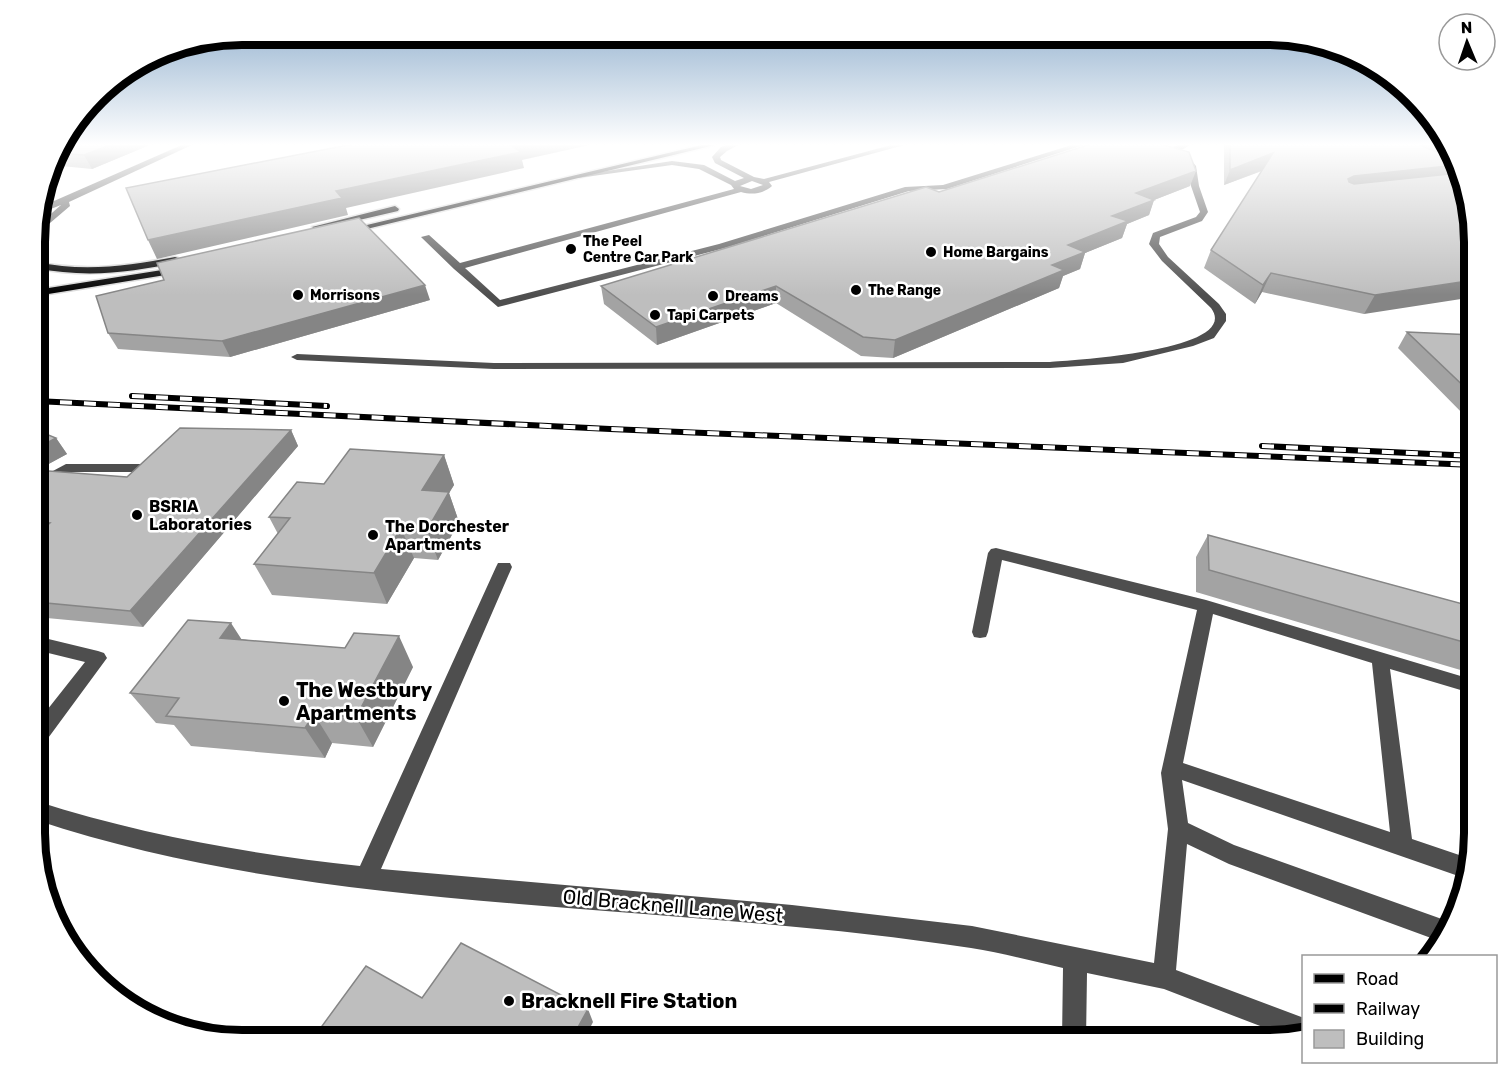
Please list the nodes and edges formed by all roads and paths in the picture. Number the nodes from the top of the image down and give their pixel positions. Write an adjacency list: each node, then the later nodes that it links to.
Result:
1 (80, 194): 7 (street)
2 (460, 194): 10 (main road)
3 (503, 194): 11 (main road)
4 (713, 194): 15 (street)
5 (891, 194): 15 (street)
6 (1198, 194): 18 (street)
7 (76, 196): 8 (street); 9 (street)
8 (49, 207)
9 (46, 223)
10 (309, 229)
11 (335, 234)
12 (426, 237): 15 (street)
13 (181, 259): 14 (main road)
14 (45, 267)
15 (457, 267)
16 (186, 269): 17 (main road)
17 (45, 292)
18 (297, 357)
19 (142, 468): 20 (street)
20 (45, 481)
21 (504, 567): 33 (street)
22 (1206, 606): 23 (street); 25 (street); 28 (street)
23 (980, 632)
24 (45, 645): 27 (street)
25 (1380, 658): 26 (street); 31 (street)
26 (1464, 684)
27 (45, 727)
28 (1172, 768): 30 (street); 31 (street)
29 (45, 813): 33 (street, Old Bracknell Lane West)
30 (1178, 829): 34 (street); 36 (street)
31 (1402, 846): 32 (street)
32 (1461, 865)
33 (366, 877): 35 (street, Old Bracknell Lane West)
34 (1439, 929)
35 (1075, 960): 36 (street, Old Bracknell Lane West); 38 (street)
36 (1164, 977): 37 (street, Old Bracknell Lane West)
37 (1295, 1028)
38 (1074, 1030)

